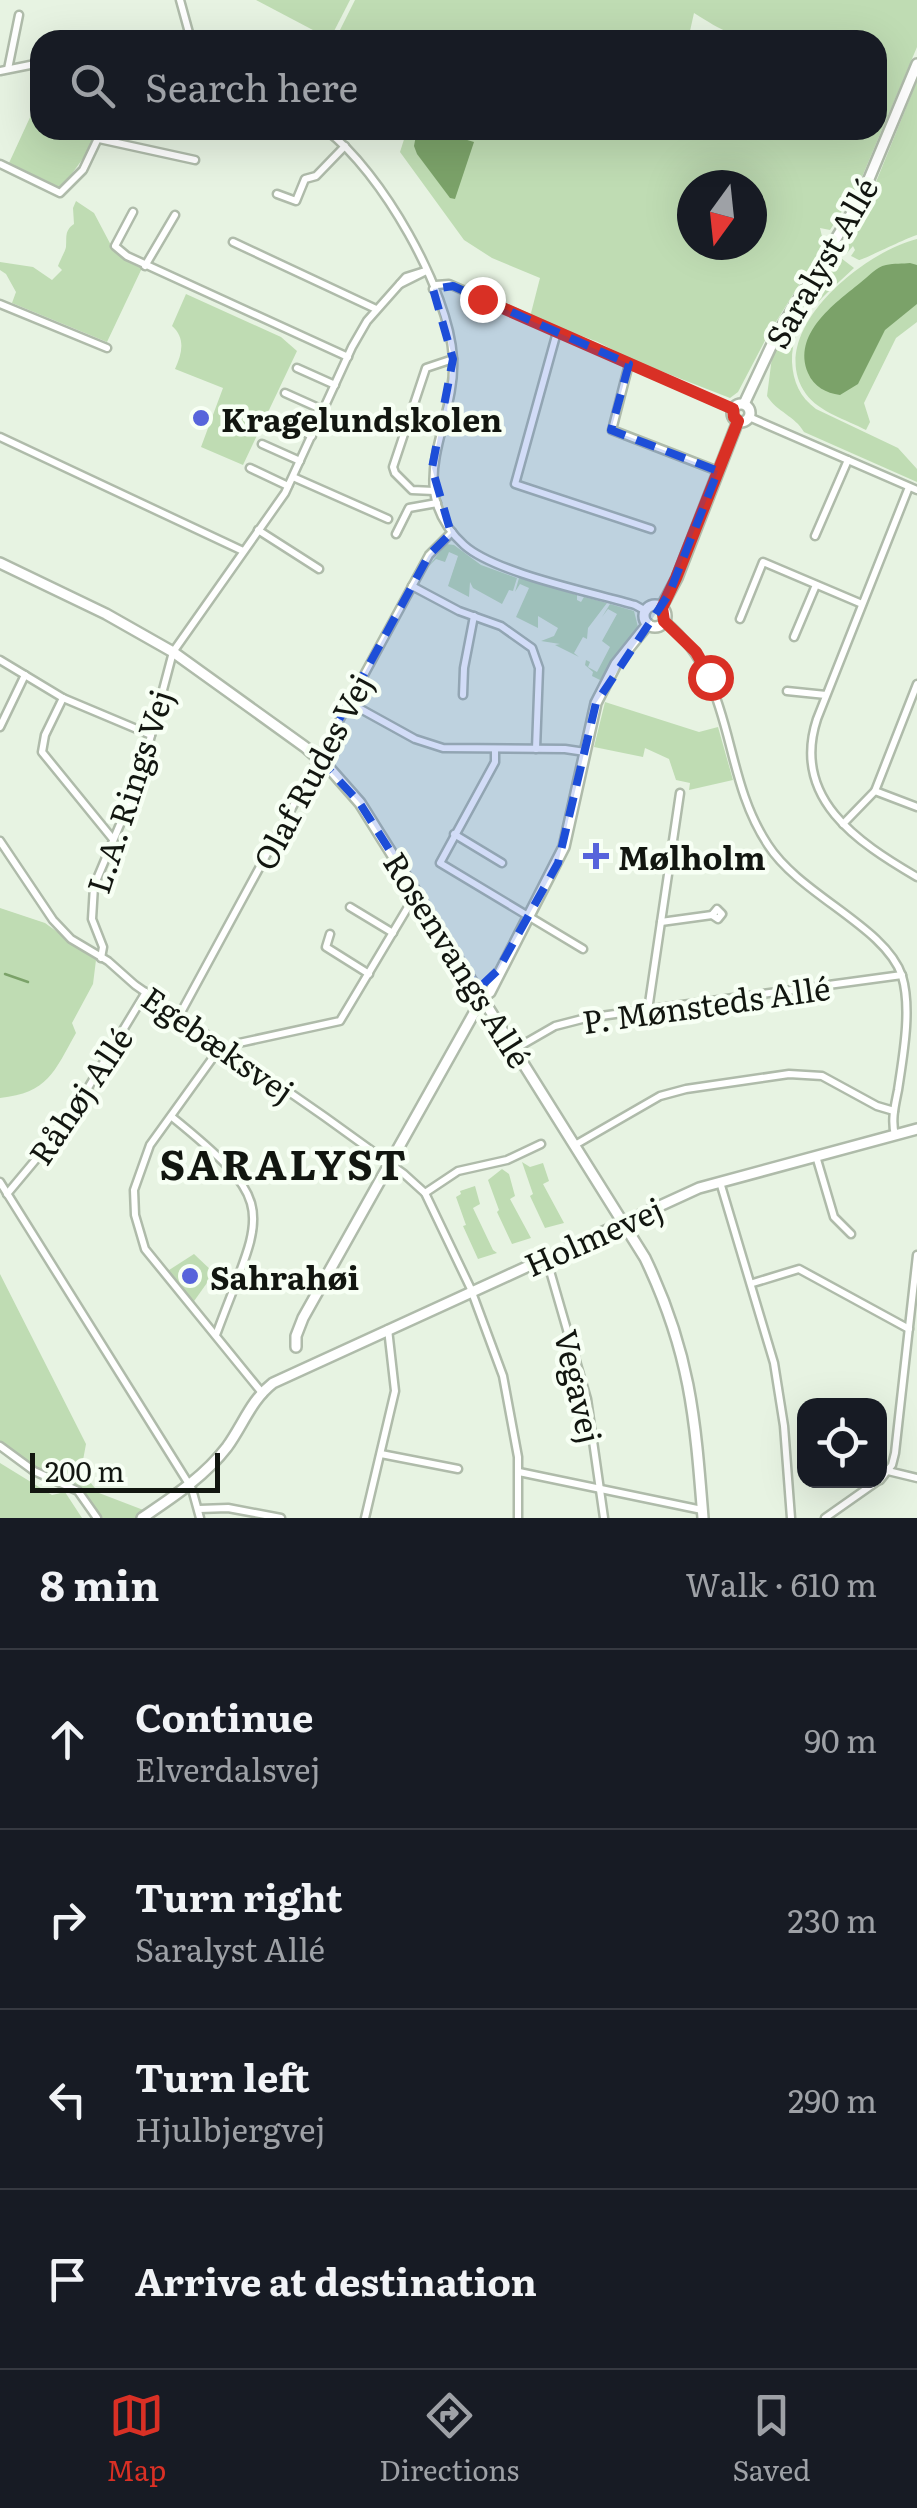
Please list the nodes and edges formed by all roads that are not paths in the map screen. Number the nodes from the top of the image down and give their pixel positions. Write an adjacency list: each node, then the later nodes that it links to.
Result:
1 (180, 0): 3 (street)
2 (19, 14): 6 (street)
3 (188, 30)
4 (917, 64): 7 (street, Saralyst Allé)
5 (30, 65): 6 (street)
6 (4, 70)
7 (887, 136)
8 (98, 140): 14 (street)
9 (123, 140): 13 (street)
10 (338, 140): 12 (street)
11 (885, 140): 32 (street, Saralyst Allé)
12 (345, 146): 15 (street); 20 (street)
13 (195, 160)
14 (0, 164)
15 (276, 194)
16 (133, 212): 19 (street)
17 (175, 216): 19 (street)
18 (233, 242): 23 (street)
19 (145, 266): 26 (street)
20 (425, 271): 21 (street); 23 (street, L.A. Rings Vej)
21 (433, 290): 24 (street); 27 (street)
22 (0, 304): 25 (street)
23 (376, 309): 26 (street, L.A. Rings Vej)
24 (557, 332): 28 (street); 52 (street)
25 (108, 348)
26 (348, 356): 30 (street, L.A. Rings Vej)
27 (453, 359): 48 (street); 48 (street)
28 (629, 364): 33 (street); 44 (street)
29 (298, 368): 30 (street)
30 (335, 385): 34 (street, L.A. Rings Vej)
31 (285, 393): 34 (street)
32 (744, 404): 33 (street); 35 (street)
33 (733, 409): 37 (street)
34 (323, 410): 38 (street, L.A. Rings Vej)
35 (749, 417): 37 (street); 41 (street)
36 (273, 418): 38 (street)
37 (738, 421): 44 (street)
38 (312, 436): 42 (street, L.A. Rings Vej)
39 (0, 438): 56 (street)
40 (262, 444): 42 (street)
41 (848, 460): 47 (street); 55 (street)
42 (300, 461): 45 (street, L.A. Rings Vej)
43 (250, 468): 46 (street)
44 (718, 470): 62 (street)
45 (293, 477): 46 (street, L.A. Rings Vej); 50 (street)
46 (288, 486): 51 (street, L.A. Rings Vej)
47 (913, 488): 61 (street)
48 (434, 491): 49 (street)
49 (437, 504): 53 (street); 54 (street)
50 (388, 519)
51 (258, 530): 56 (street, L.A. Rings Vej); 58 (street)
52 (651, 530)
53 (452, 532): 60 (street, Olaf Rudes Vej); 63 (street)
54 (396, 534)
55 (816, 536)
56 (243, 551): 69 (street, L.A. Rings Vej)
57 (0, 563): 69 (street, Rosenvangs Allé)
58 (320, 569)
59 (816, 585): 61 (street); 65 (street); 68 (street)
60 (412, 586): 64 (street); 77 (street, Olaf Rudes Vej)
61 (862, 604): 75 (street)
62 (662, 608): 63 (street); 66 (street)
63 (646, 611): 67 (street)
64 (474, 616): 74 (street); 81 (street)
65 (740, 619)
66 (664, 621): 67 (street); 103 (street)
67 (648, 624): 82 (street)
68 (794, 638)
69 (172, 652): 79 (street, L.A. Rings Vej); 83 (street, Rosenvangs Allé)
70 (0, 660): 71 (street)
71 (25, 675): 76 (street); 78 (street)
72 (917, 684): 84 (street)
73 (788, 691): 75 (street)
74 (463, 695)
75 (826, 696): 87 (street)
76 (64, 698): 79 (street); 89 (street)
77 (348, 702): 80 (street); 83 (street, Olaf Rudes Vej)
78 (0, 727)
79 (151, 735): 89 (street, L.A. Rings Vej)
80 (495, 748): 81 (street); 88 (street)
81 (536, 748): 82 (street)
82 (585, 752): 96 (street)
83 (318, 758): 93 (street, Rosenvangs Allé); 107 (street, Olaf Rudes Vej)
84 (875, 791): 86 (street); 87 (street)
85 (680, 794): 97 (street)
86 (917, 807)
87 (843, 824): 92 (street)
88 (454, 834): 91 (street); 96 (street)
89 (112, 838): 101 (street, L.A. Rings Vej)
90 (0, 841): 101 (street, Egebæksvej)
91 (502, 862)
92 (917, 877)
93 (417, 892): 98 (street); 105 (street, Rosenvangs Allé)
94 (350, 907): 98 (street)
95 (712, 915): 97 (street)
96 (528, 917): 100 (street); 105 (street)
97 (661, 922): 106 (street)
98 (393, 933): 102 (street)
99 (330, 934): 102 (street)
100 (583, 949)
101 (101, 958): 104 (street, Egebæksvej)
102 (370, 974): 110 (street)
103 (902, 975): 106 (street, P. Mønsteds Allé); 111 (street)
104 (146, 992): 107 (street, Egebæksvej); 122 (street, Råhøj Allé)
105 (480, 993): 109 (street, Rosenvangs Allé); 118 (street)
106 (648, 1010): 109 (street, P. Mønsteds Allé)
107 (179, 1016): 108 (street, Egebæksvej)
108 (222, 1045): 110 (street, Egebæksvej); 112 (street)
109 (516, 1049): 116 (street, Rosenvangs Allé)
110 (230, 1051): 118 (street, Egebæksvej)
111 (894, 1112): 114 (street); 116 (street)
112 (172, 1117): 132 (street); 132 (street)
113 (917, 1129): 114 (street, Holmevej)
114 (896, 1135): 117 (street, Holmevej)
115 (540, 1144): 121 (street)
116 (576, 1145): 123 (street, Rosenvangs Allé)
117 (816, 1156): 119 (street, Holmevej); 124 (street)
118 (390, 1163): 121 (street, Egebæksvej); 133 (street)
119 (720, 1180): 123 (street, Holmevej); 127 (street)
120 (0, 1182): 122 (street)
121 (425, 1193): 129 (street, Egebæksvej)
122 (8, 1194): 143 (street)
123 (623, 1220): 126 (street, Holmevej); 147 (street, Rosenvangs Allé)
124 (851, 1234)
125 (917, 1255): 128 (street)
126 (546, 1257): 129 (street, Holmevej); 145 (street, Vegavej)
127 (753, 1282): 131 (street); 154 (street)
128 (916, 1282): 131 (street)
129 (472, 1291): 130 (street, Holmevej); 141 (street, Egebæksvej)
130 (388, 1329): 136 (street, Holmevej); 138 (street)
131 (908, 1330): 134 (street)
132 (215, 1336): 136 (street)
133 (296, 1348)
134 (904, 1372): 135 (street); 140 (street)
135 (917, 1375)
136 (263, 1394): 143 (street, Holmevej)
137 (0, 1446): 148 (street)
138 (380, 1454): 139 (street); 151 (street)
139 (458, 1468)
140 (888, 1471): 142 (street)
141 (518, 1472): 145 (street); 152 (street, Egebæksvej)
142 (917, 1478)
143 (189, 1486): 146 (street); 149 (street, Holmevej)
144 (868, 1488): 155 (street)
145 (601, 1489): 147 (street); 153 (street, Vegavej)
146 (199, 1514): 150 (street)
147 (703, 1514)
148 (97, 1518)
149 (142, 1518)
150 (281, 1518)
151 (364, 1518)
152 (518, 1518)
153 (604, 1518)
154 (790, 1518)
155 (825, 1518)

